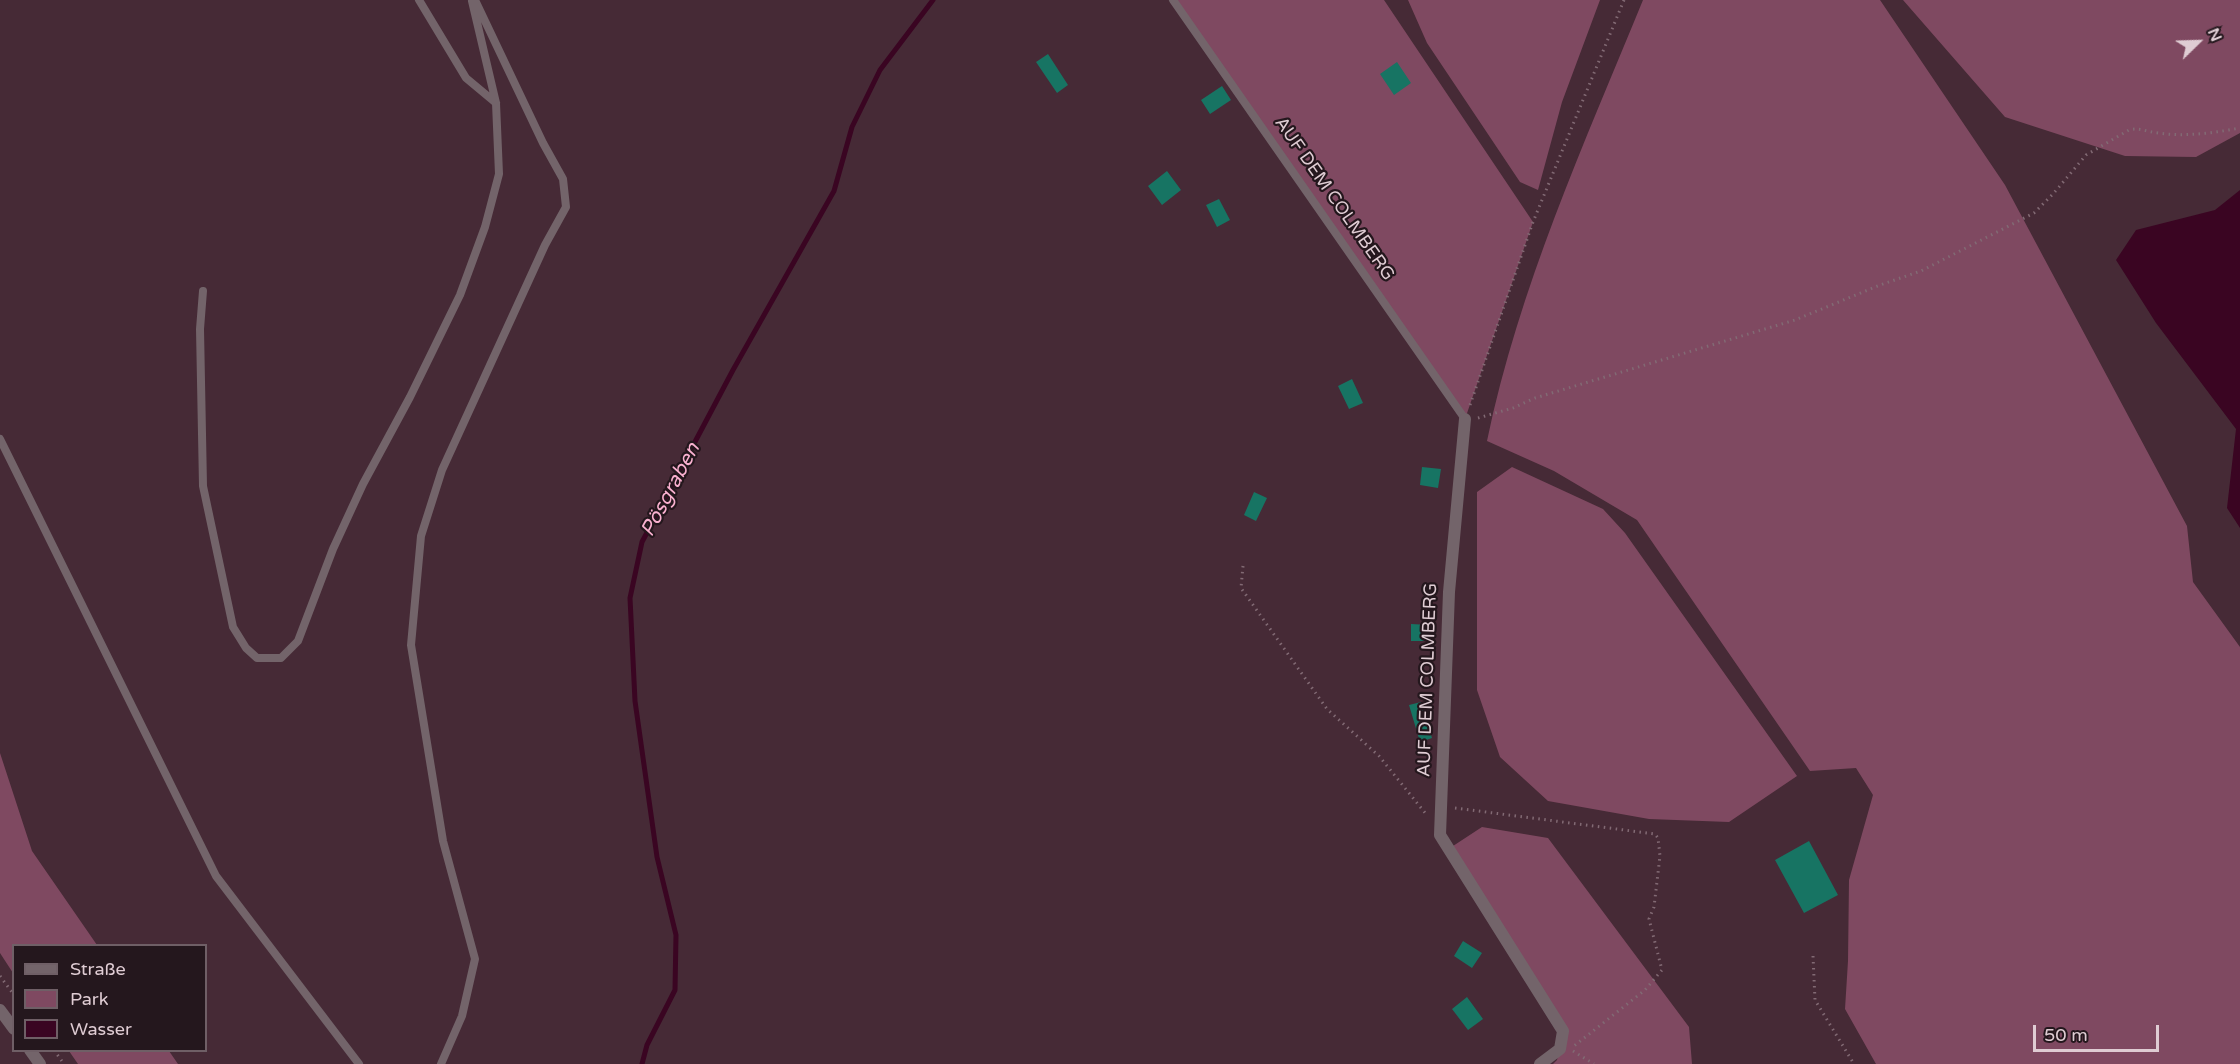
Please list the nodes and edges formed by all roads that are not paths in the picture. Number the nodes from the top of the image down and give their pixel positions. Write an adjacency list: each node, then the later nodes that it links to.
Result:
1 (418, 0): 4 (lane)
2 (474, 0): 4 (lane); 11 (lane)
3 (1173, 0): 6 (lane, AUF DEM COLMBERG)
4 (496, 104): 5 (lane)
5 (203, 291)
6 (1465, 419): 12 (street, AUF DEM COLMBERG)
7 (0, 439): 10 (lane)
8 (0, 1010): 9 (street)
9 (12, 1026)
10 (359, 1064)
11 (441, 1064)
12 (1540, 1064)

